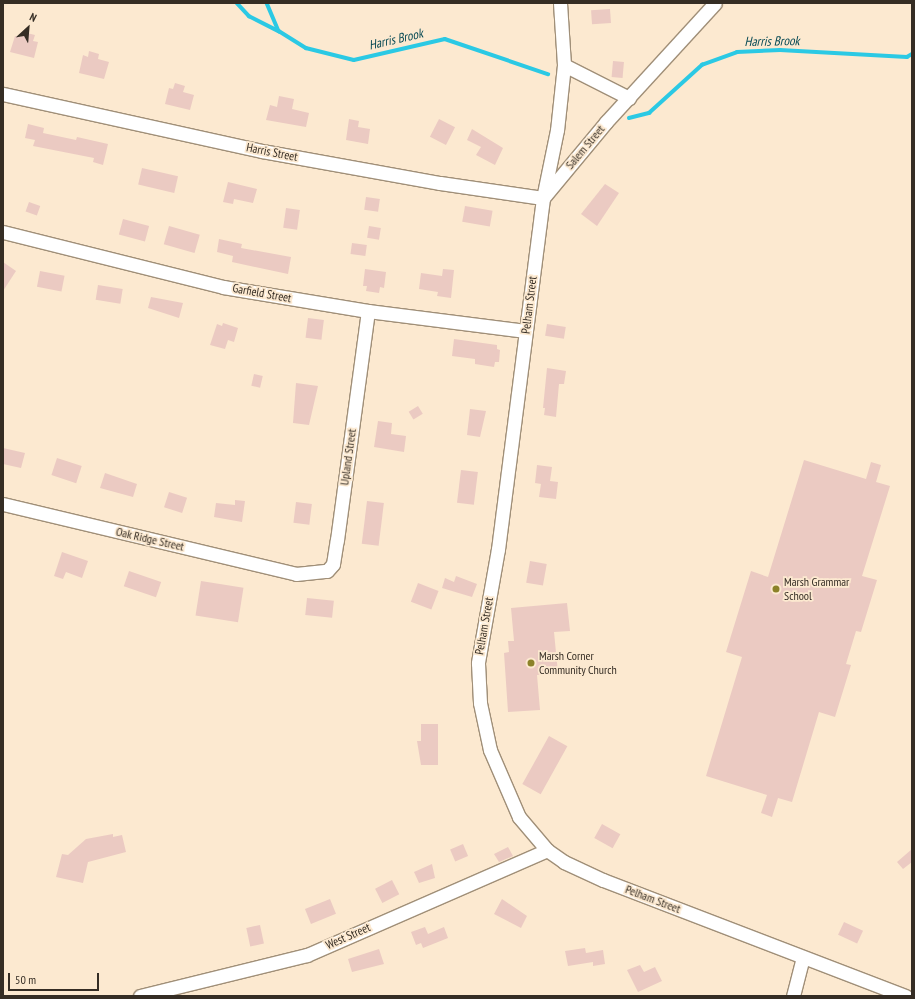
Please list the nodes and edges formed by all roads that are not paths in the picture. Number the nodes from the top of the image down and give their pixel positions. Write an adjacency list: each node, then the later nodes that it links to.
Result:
1 (560, 3): 3 (street, Pelham Street)
2 (715, 3): 5 (street, Salem Street)
3 (564, 64): 5 (street); 6 (street, Pelham Street)
4 (3, 94): 6 (street, Harris Street)
5 (628, 98): 6 (street, Salem Street)
6 (543, 198): 9 (street, Pelham Street)
7 (3, 232): 8 (street, Garfield Street)
8 (368, 311): 9 (street, Garfield Street); 11 (street, Upland Street)
9 (526, 331): 12 (street, Pelham Street)
10 (3, 504): 11 (street, Oak Ridge Street)
11 (296, 574)
12 (547, 850): 13 (street, Pelham Street); 14 (street, West Street)
13 (803, 957): 15 (street); 16 (street, Pelham Street)
14 (140, 996)
15 (793, 996)
16 (904, 996)

